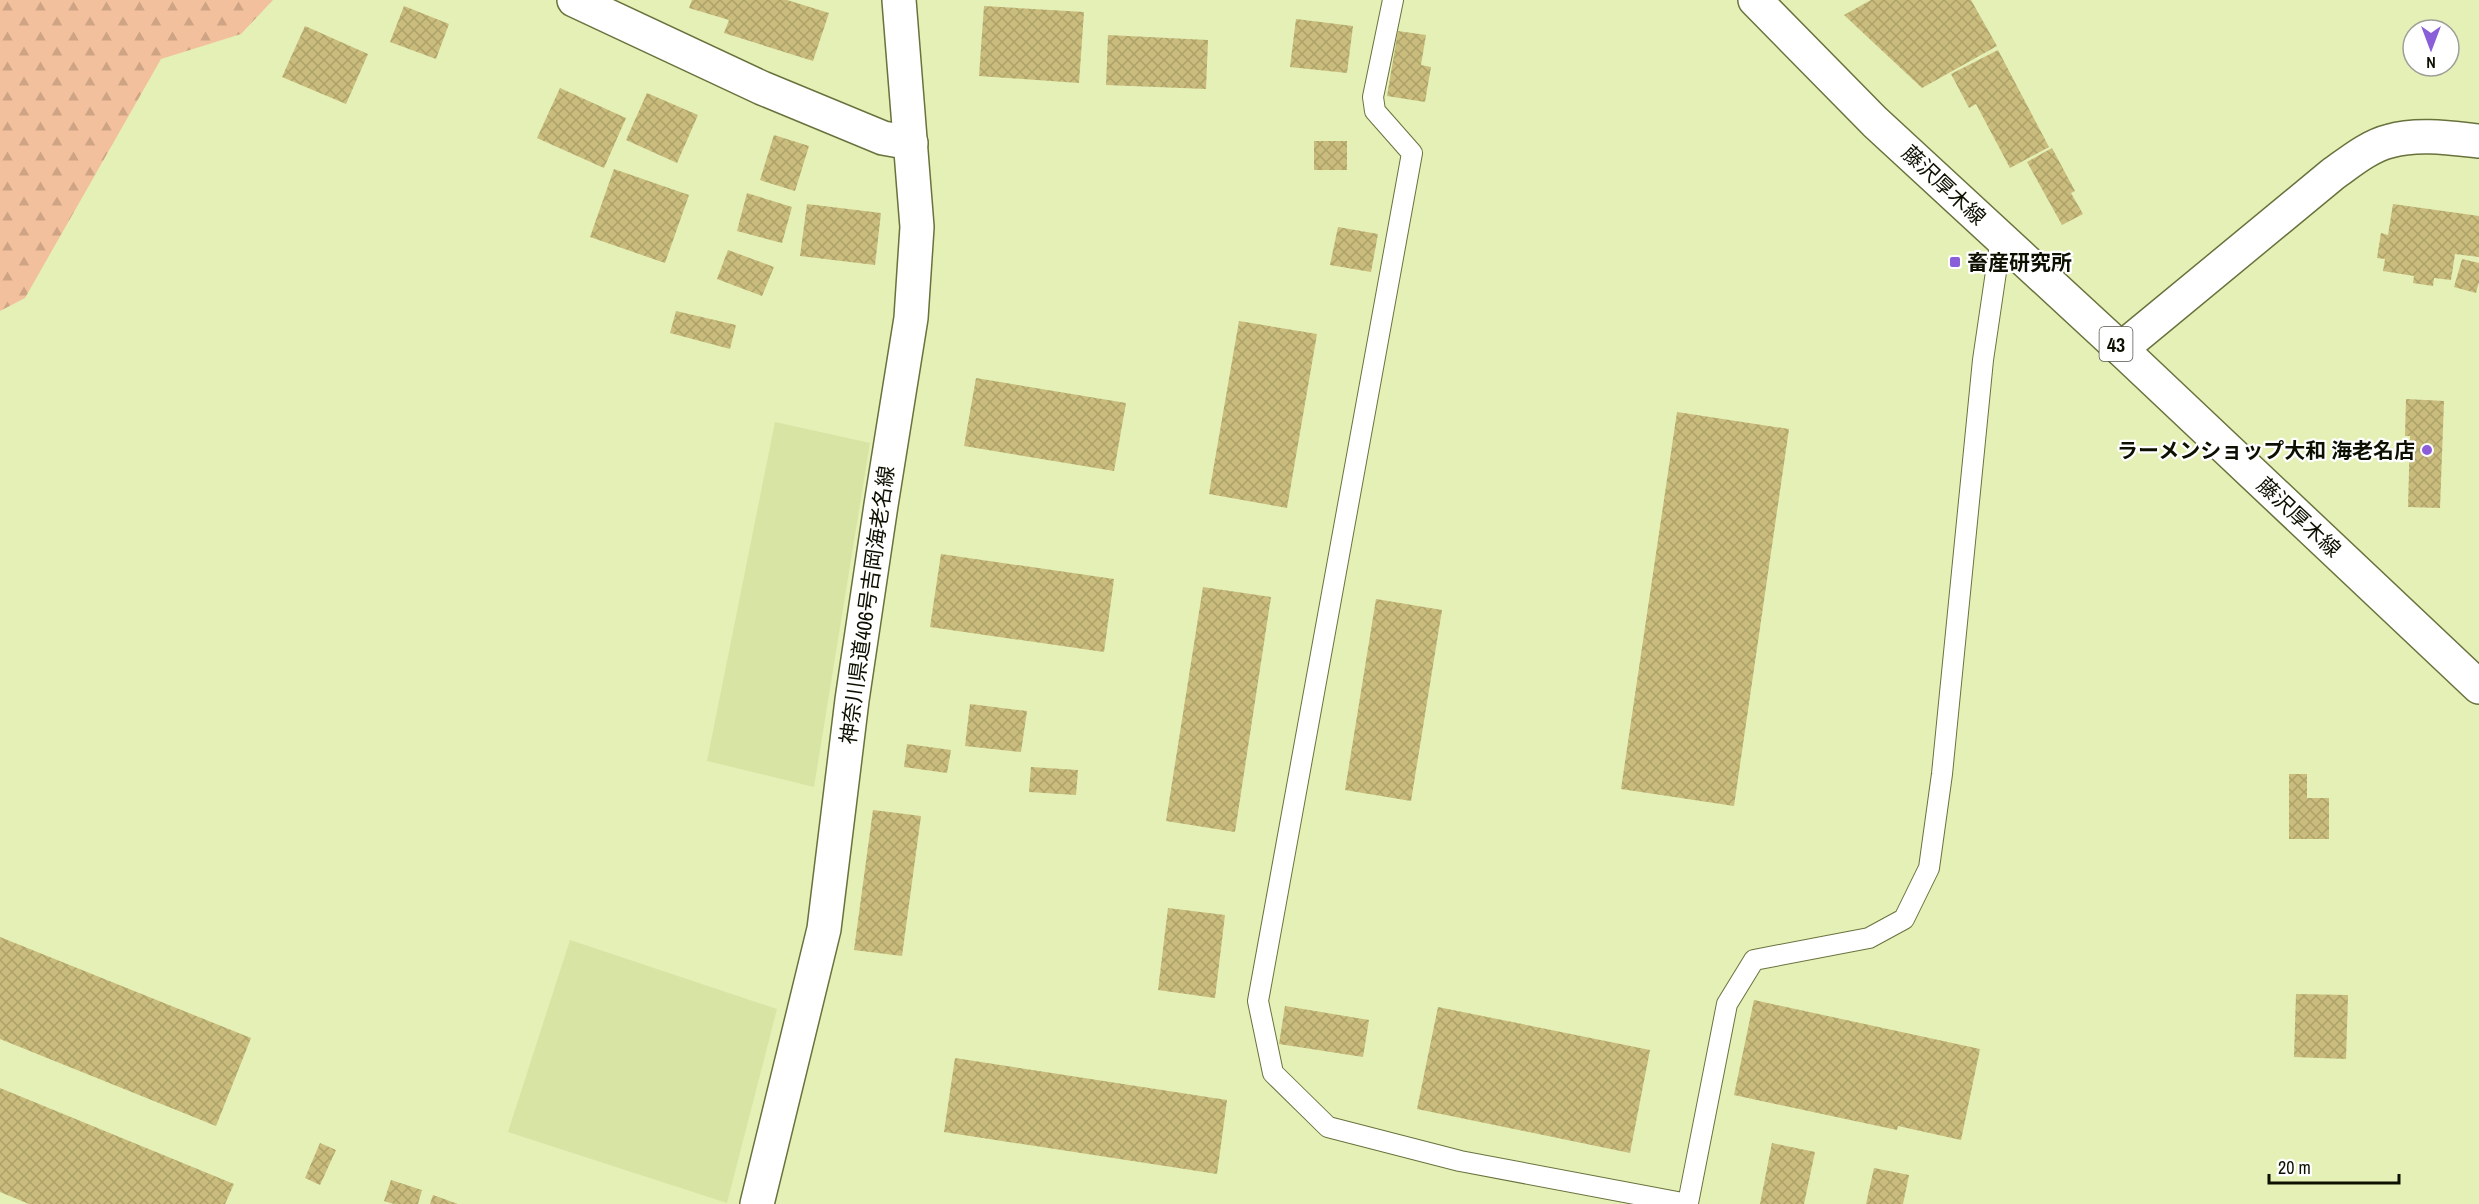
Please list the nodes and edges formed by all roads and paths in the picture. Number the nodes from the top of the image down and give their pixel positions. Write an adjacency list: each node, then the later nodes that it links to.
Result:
1 (574, 0): 6 (main road)
2 (899, 0): 6 (main road, 神奈川県道406号吉岡海老名線)
3 (1393, 0): 10 (lane)
4 (1755, 0): 7 (main road, 藤沢厚木線 / 43)
5 (2479, 141): 8 (main road)
6 (911, 143): 11 (main road, 神奈川県道406号吉岡海老名線)
7 (2001, 238): 8 (main road, 藤沢厚木線 / 43); 10 (lane)
8 (2121, 349): 9 (main road, 藤沢厚木線 / 43)
9 (2479, 687)
10 (1688, 1203)
11 (757, 1204)

